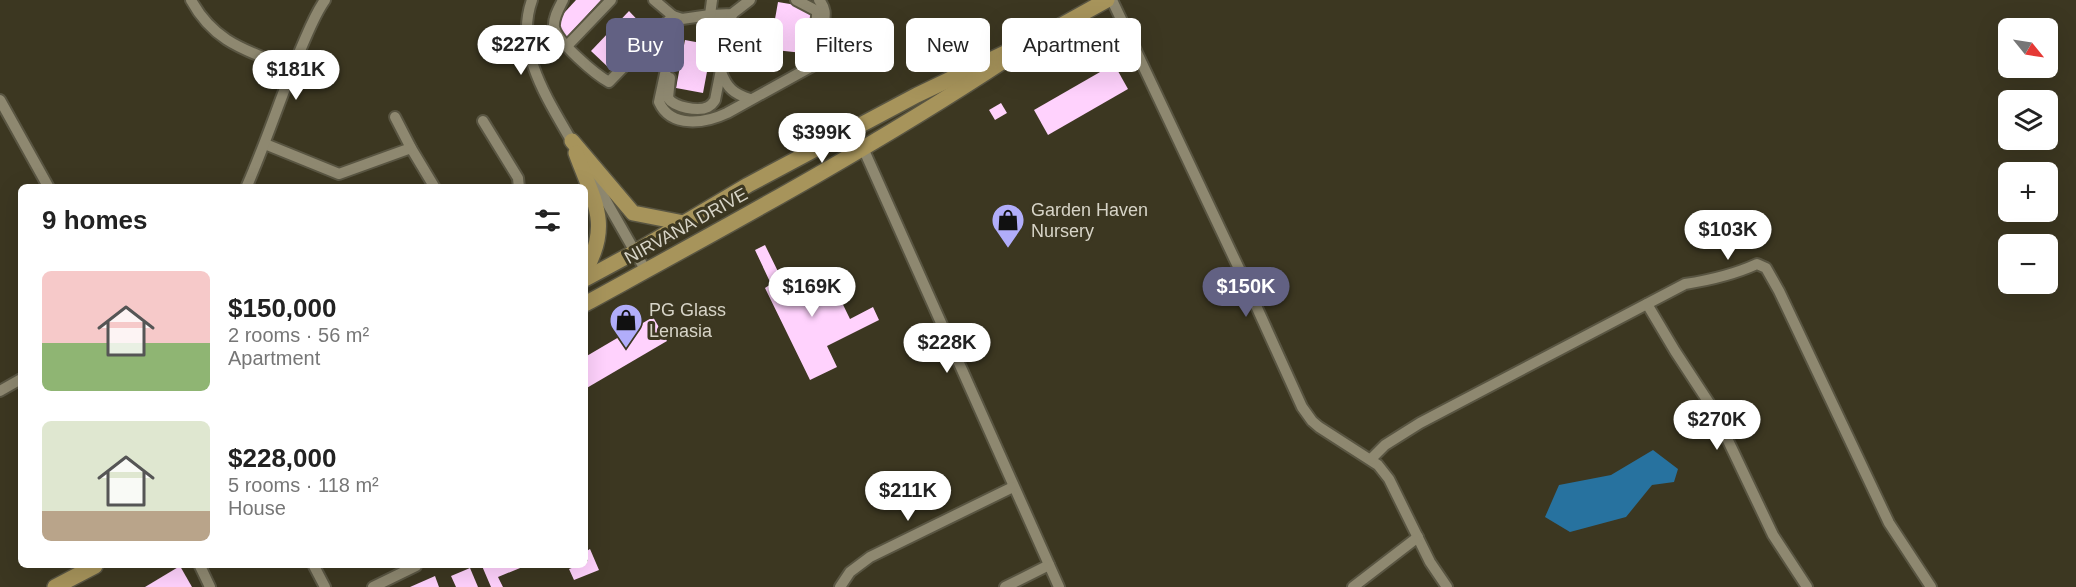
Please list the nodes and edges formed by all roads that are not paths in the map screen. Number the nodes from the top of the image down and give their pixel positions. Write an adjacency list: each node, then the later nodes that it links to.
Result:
1 (191, 0): 23 (street)
2 (325, 0): 23 (street)
3 (531, 0): 33 (street)
4 (563, 0): 20 (street)
5 (611, 0): 20 (street)
6 (654, 0): 15 (street)
7 (712, 0): 14 (street)
8 (750, 0): 13 (street)
9 (796, 0): 17 (street)
10 (819, 0): 18 (street)
11 (1107, 0): 19 (main road, NIRVANA DRIVE)
12 (1112, 0): 52 (street)
13 (732, 14): 14 (street); 16 (street)
14 (710, 15): 15 (street)
15 (677, 18)
16 (731, 18)
17 (817, 18)
18 (825, 18)
19 (1074, 18)
20 (567, 46): 24 (street)
21 (1002, 54): 43 (main road, NIRVANA DRIVE)
22 (1002, 63): 36 (main road, NIRVANA DRIVE)
23 (292, 69): 34 (street)
24 (620, 72)
25 (664, 72): 29 (street)
26 (670, 72): 27 (street)
27 (721, 72): 29 (street)
28 (801, 72): 29 (street)
29 (750, 99)
30 (0, 100): 37 (street)
31 (395, 117): 35 (street)
32 (483, 121): 40 (street)
33 (572, 141): 41 (main road); 43 (main road); 44 (street)
34 (265, 144): 35 (street); 38 (street)
35 (411, 148): 39 (street)
36 (863, 148): 46 (main road, NIRVANA DRIVE); 53 (street)
37 (47, 184)
38 (248, 184)
39 (433, 184)
40 (519, 184)
41 (587, 184)
42 (588, 186): 45 (main road)
43 (684, 224): 44 (main road, NIRVANA DRIVE)
44 (635, 252): 46 (street); 47 (main road, NIRVANA DRIVE)
45 (588, 264)
46 (646, 271): 48 (main road, NIRVANA DRIVE)
47 (588, 277)
48 (588, 302)
49 (1647, 304): 52 (street); 69 (street); 70 (street)
50 (18, 381): 51 (street)
51 (0, 391)
52 (1371, 459): 54 (street)
53 (1013, 488): 55 (street); 64 (street)
54 (1418, 537): 67 (street); 68 (street)
55 (1049, 566): 65 (street); 66 (street)
56 (91, 568): 60 (main road)
57 (201, 568): 61 (street)
58 (315, 568): 62 (street)
59 (413, 568): 63 (street)
60 (55, 587)
61 (210, 587)
62 (325, 587)
63 (373, 587)
64 (840, 587)
65 (1005, 587)
66 (1059, 587)
67 (1353, 587)
68 (1447, 587)
69 (1807, 587)
70 (1931, 587)

